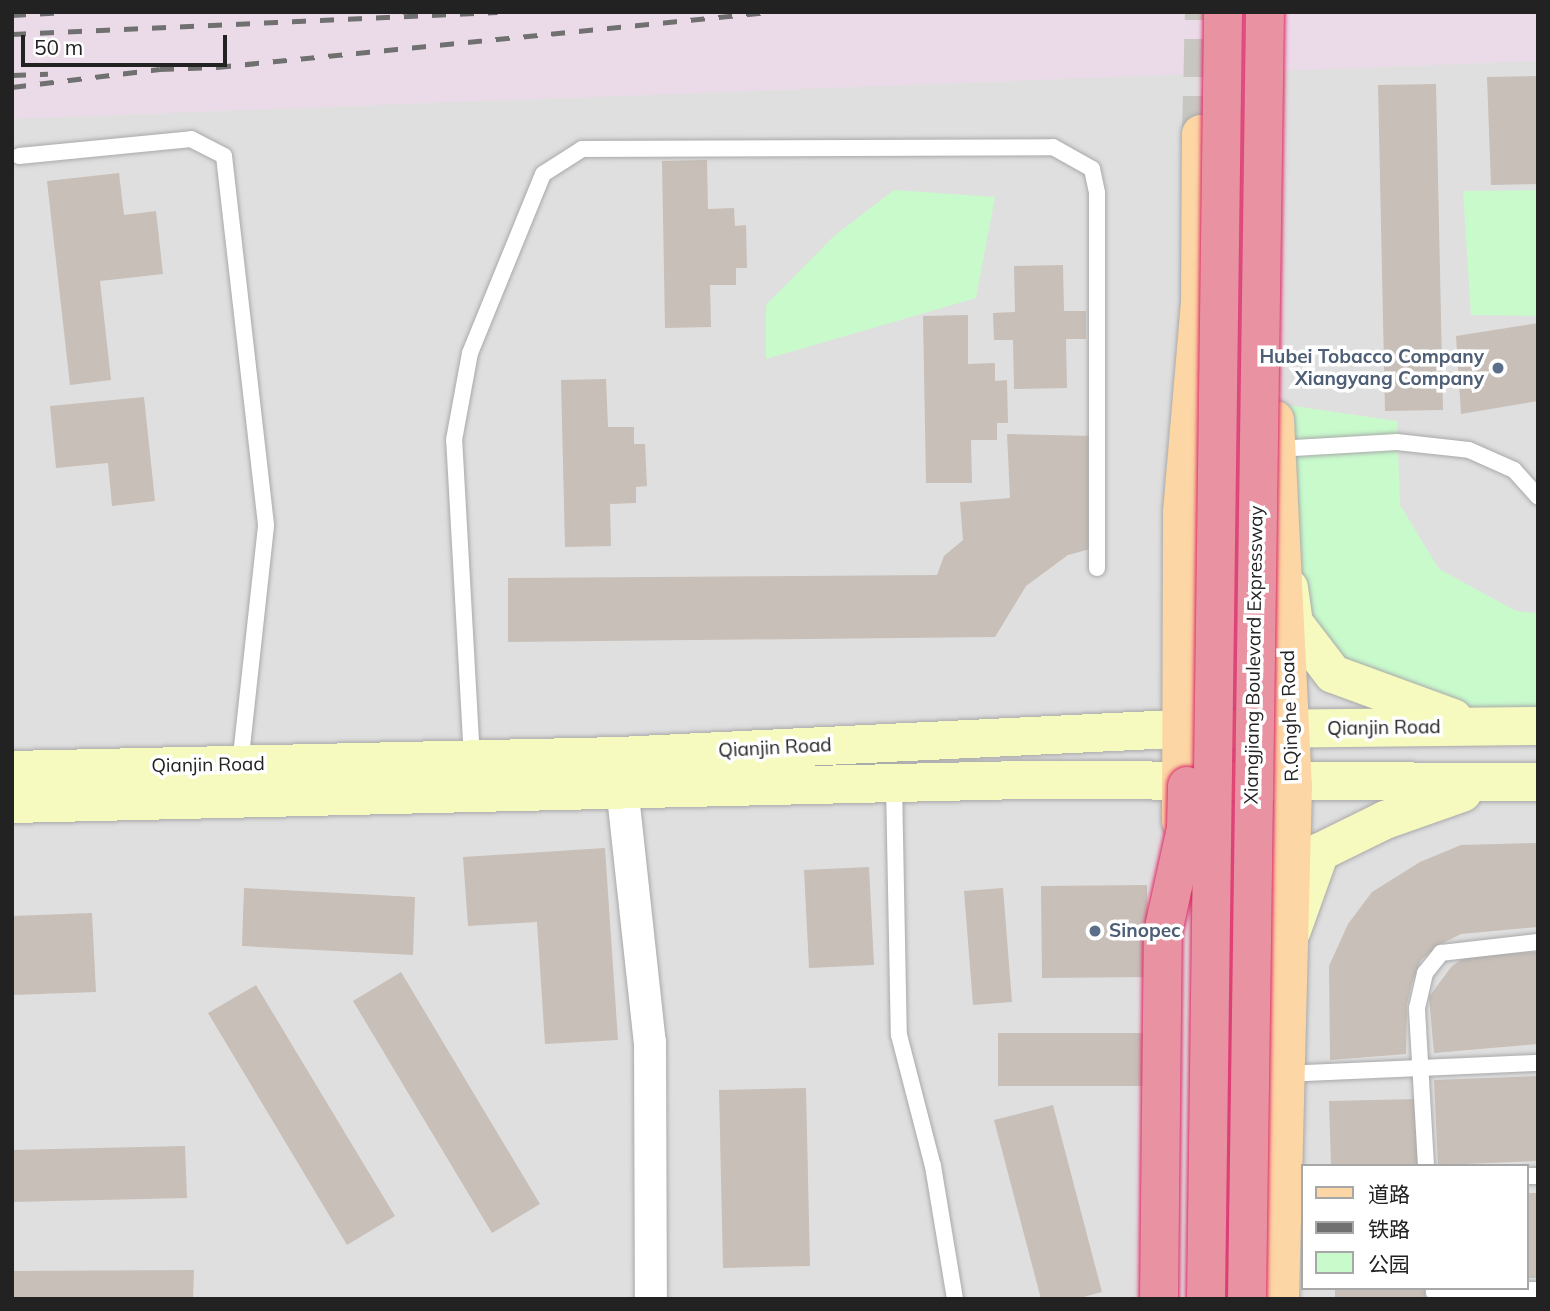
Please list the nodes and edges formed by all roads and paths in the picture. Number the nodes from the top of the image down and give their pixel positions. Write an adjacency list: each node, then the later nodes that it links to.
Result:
1 (1223, 12): 6 (highway, Xiangjiang Boulevard Expressway, bridge)
2 (1265, 12): 38 (highway, Xiangjiang Boulevard Expressway, bridge)
3 (1279, 133): 7 (main road, R.Qinghe Road)
4 (1201, 134): 14 (main road)
5 (19, 156): 16 (lane)
6 (1218, 331): 35 (highway, bridge); 37 (highway, Xiangjiang Boulevard Expressway, bridge)
7 (1276, 449): 8 (lane); 9 (main road, R.Qinghe Road)
8 (1538, 496)
9 (1281, 527): 11 (street); 13 (main road, R.Qinghe Road)
10 (1097, 568): 15 (lane)
11 (1474, 726): 12 (street, Qianjin Road); 13 (street, Qianjin Road)
12 (1538, 726)
13 (1291, 730): 14 (street, Qianjin Road); 23 (main road, R.Qinghe Road)
14 (1181, 731): 18 (street, Qianjin Road); 21 (main road)
15 (472, 759): 16 (street, Qianjin Road); 18 (street, Qianjin Road)
16 (240, 765): 17 (street, Qianjin Road)
17 (12, 770)
18 (621, 773): 22 (street, Qianjin Road); 24 (street, Qianjin Road); 33 (street)
19 (1492, 782): 20 (street, Qianjin Road); 23 (street, Qianjin Road); 26 (street)
20 (1538, 782)
21 (1181, 783): 22 (street, Qianjin Road); 23 (street, Qianjin Road); 36 (main road)
22 (894, 784): 34 (lane)
23 (1293, 785): 26 (main road, R.Qinghe Road)
24 (12, 804)
25 (1538, 942): 28 (lane)
26 (1286, 945): 29 (main road, R.Qinghe Road)
27 (1538, 1063): 28 (lane)
28 (1420, 1068): 29 (lane); 30 (lane)
29 (1285, 1074): 39 (main road, R.Qinghe Road)
30 (1426, 1164)
31 (1434, 1290): 32 (lane)
32 (1538, 1290)
33 (651, 1299)
34 (955, 1299)
35 (1159, 1299)
36 (1176, 1299)
37 (1206, 1299)
38 (1247, 1299)
39 (1280, 1299)

